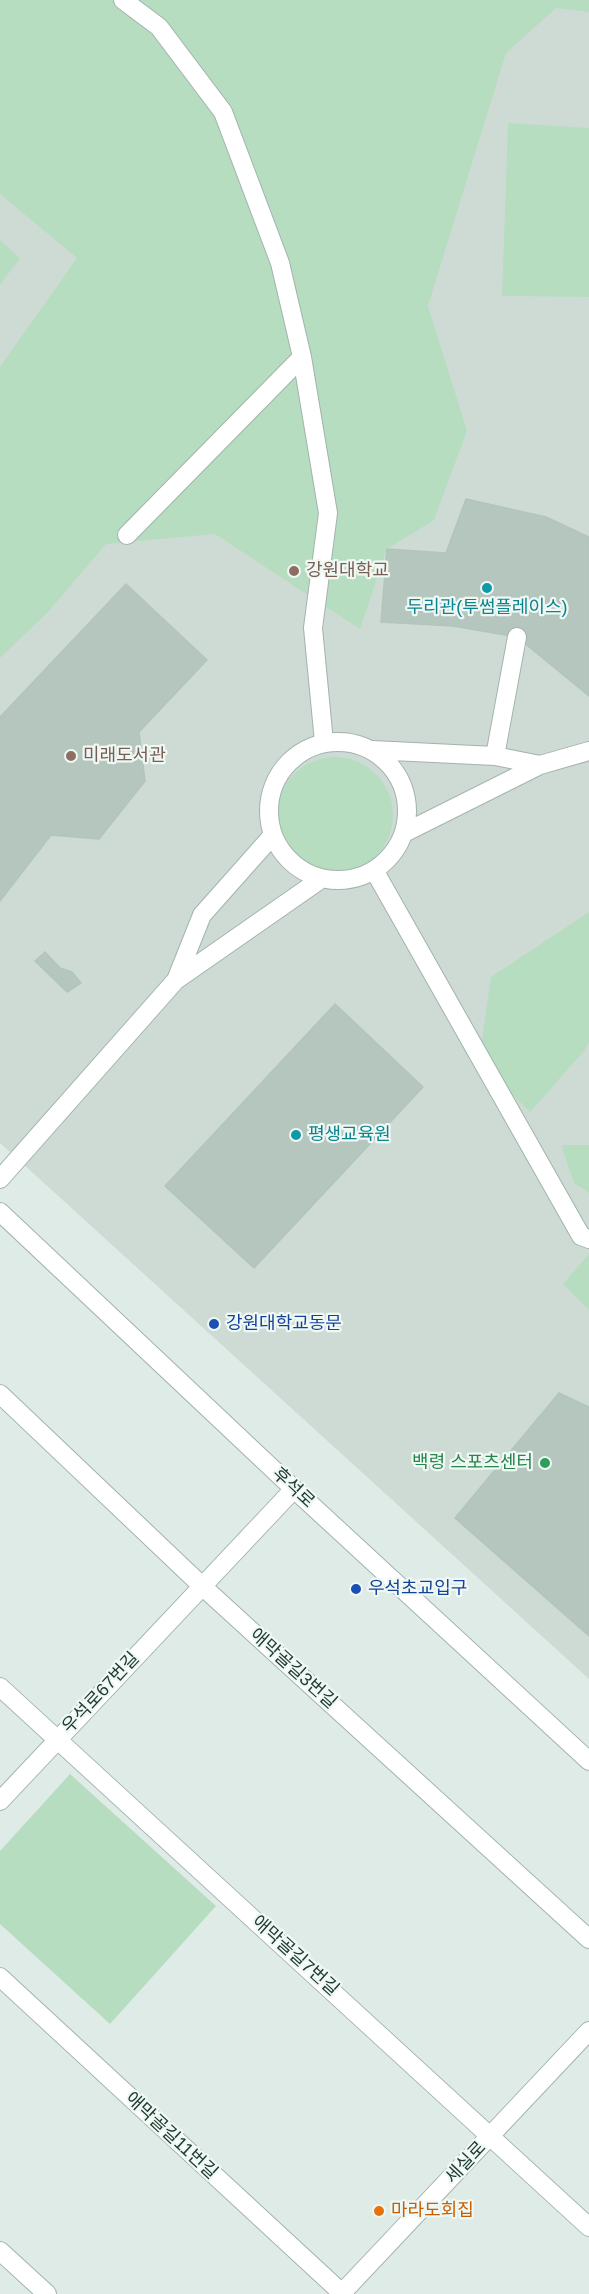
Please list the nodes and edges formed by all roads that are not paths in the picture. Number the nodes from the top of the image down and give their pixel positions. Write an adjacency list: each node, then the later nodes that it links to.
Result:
1 (123, 0): 2 (street)
2 (302, 357): 3 (street); 5 (street)
3 (126, 535)
4 (517, 637): 8 (street)
5 (324, 742): 6 (street); 11 (street)
6 (372, 750): 8 (street); 10 (street)
7 (589, 751): 9 (street)
8 (495, 756): 9 (street)
9 (540, 765): 10 (street)
10 (404, 833): 12 (street)
11 (273, 835): 13 (street); 14 (street)
12 (374, 870): 13 (street); 17 (street)
13 (321, 879): 14 (street)
14 (176, 980): 15 (street)
15 (0, 1179)
16 (0, 1212): 19 (street, 후석로)
17 (589, 1239)
18 (0, 1394): 20 (street, 애막골길3번길)
19 (294, 1489): 20 (street, 우석로67번길); 23 (street, 후석로)
20 (202, 1586): 22 (street, 우석로67번길); 25 (street, 애막골길3번길)
21 (0, 1687): 22 (street, 애막골길7번길)
22 (57, 1740): 24 (street, 우석로67번길); 28 (street, 애막골길7번길)
23 (589, 1761)
24 (0, 1801)
25 (589, 1939)
26 (0, 1977): 32 (street, 애막골길11번길)
27 (589, 2031): 28 (street, 세실로)
28 (491, 2135): 29 (street, 애막골길7번길); 32 (street, 세실로)
29 (589, 2227)
30 (0, 2251): 31 (street)
31 (46, 2294)
32 (342, 2294)

